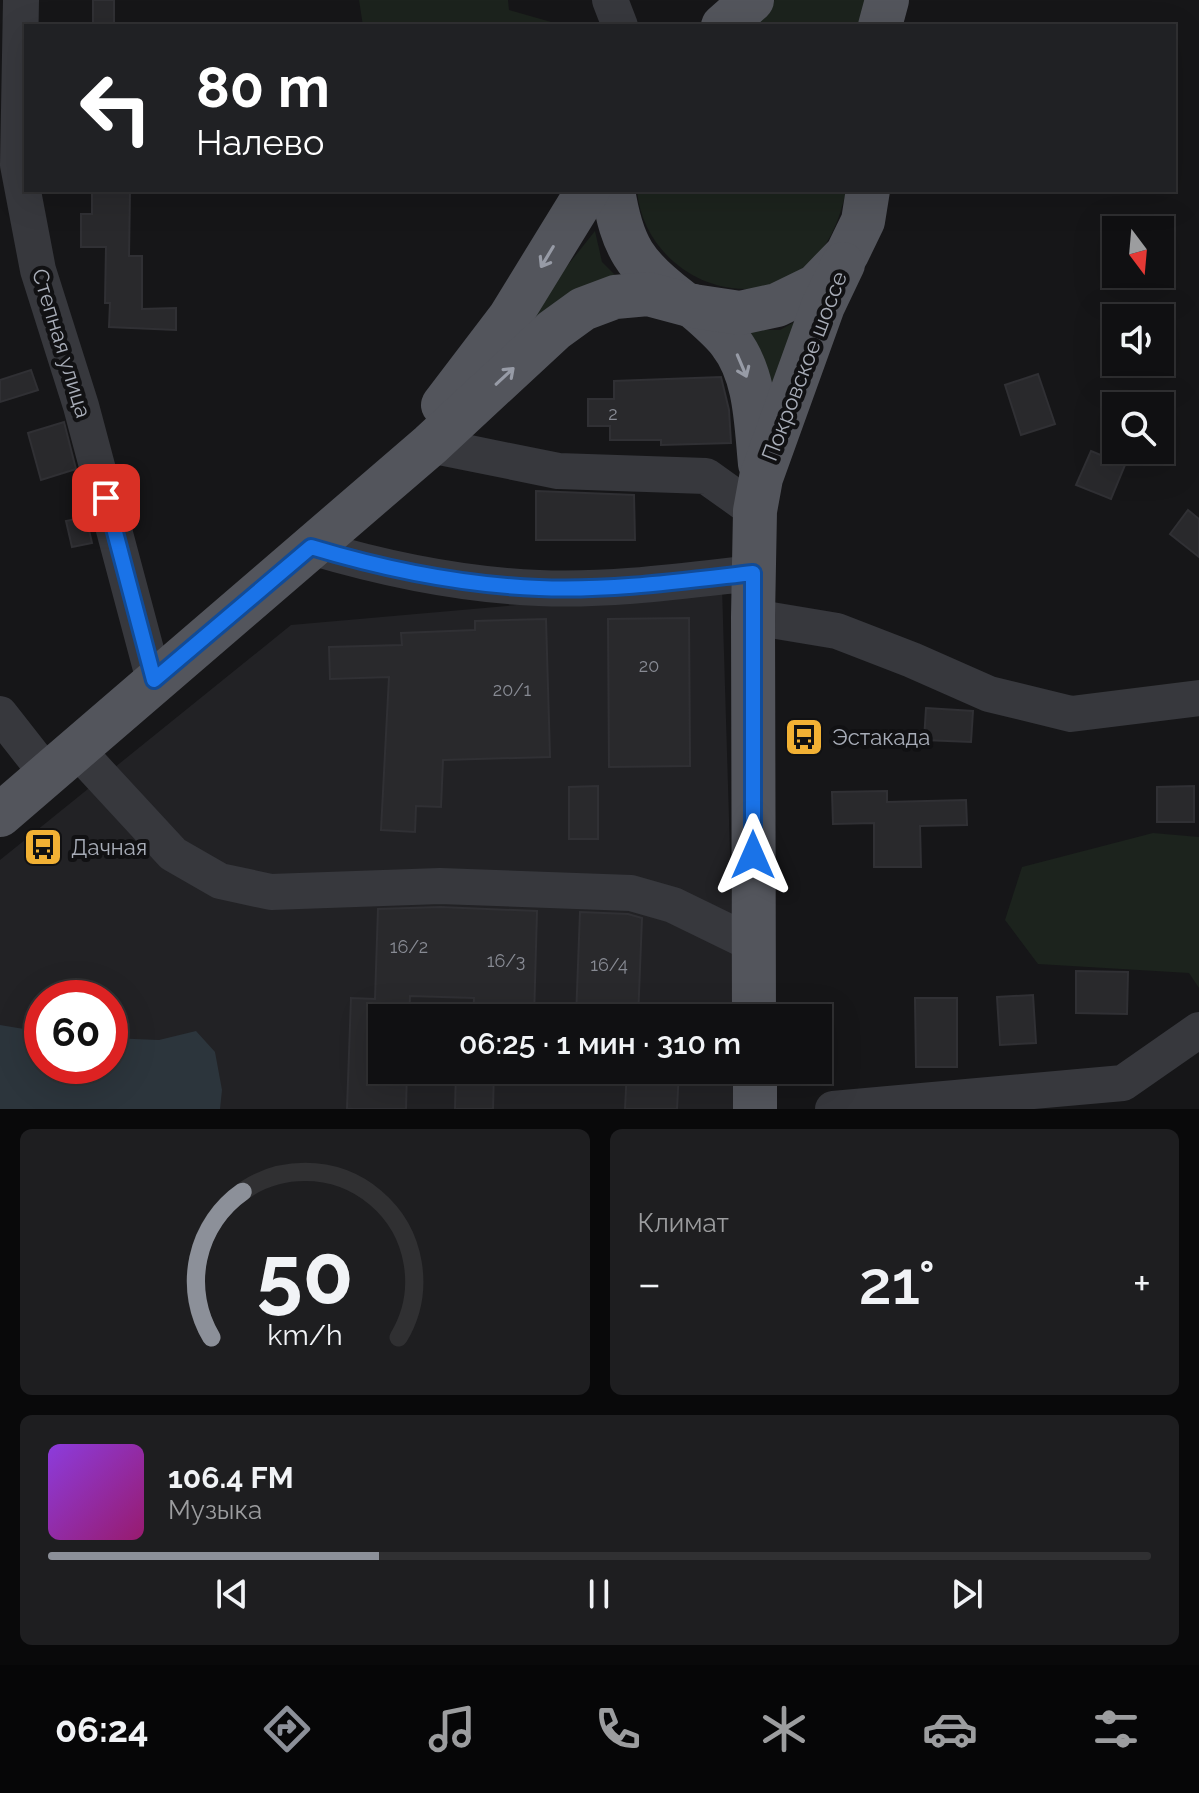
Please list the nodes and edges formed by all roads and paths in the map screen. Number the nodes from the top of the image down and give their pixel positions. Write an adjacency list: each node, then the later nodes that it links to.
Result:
1 (21, 0): 19 (street, Степная улица)
2 (610, 0): 5 (street)
3 (752, 0): 6 (main road)
4 (887, 0): 7 (main road)
5 (619, 24)
6 (725, 24)
7 (881, 24)
8 (587, 192): 14 (main road, one-way to 14)
9 (613, 192): 12 (main road, Покровское шоссе)
10 (868, 192): 11 (main road, Покровское шоссе)
11 (847, 254): 12 (main road); 15 (main road, Покровское шоссе)
12 (686, 303): 13 (main road, one-way to 12); 15 (main road, Покровское шоссе, one-way to 15)
13 (430, 445): 14 (main road); 15 (street)
14 (383, 483): 16 (main road)
15 (758, 495): 17 (main road, Покровское шоссе)
16 (311, 547): 17 (street); 19 (main road)
17 (753, 573): 18 (main road, Покровское шоссе)
18 (753, 617): 20 (street); 24 (main road, Покровское шоссе)
19 (154, 680): 22 (main road)
20 (1199, 698)
21 (0, 714): 22 (street)
22 (61, 762): 23 (main road); 24 (street)
23 (0, 815)
24 (753, 944): 25 (main road, Покровское шоссе)
25 (754, 1004)
26 (1199, 1030): 28 (street)
27 (755, 1084): 29 (main road)
28 (1131, 1096): 30 (street)
29 (755, 1109)
30 (833, 1109)

